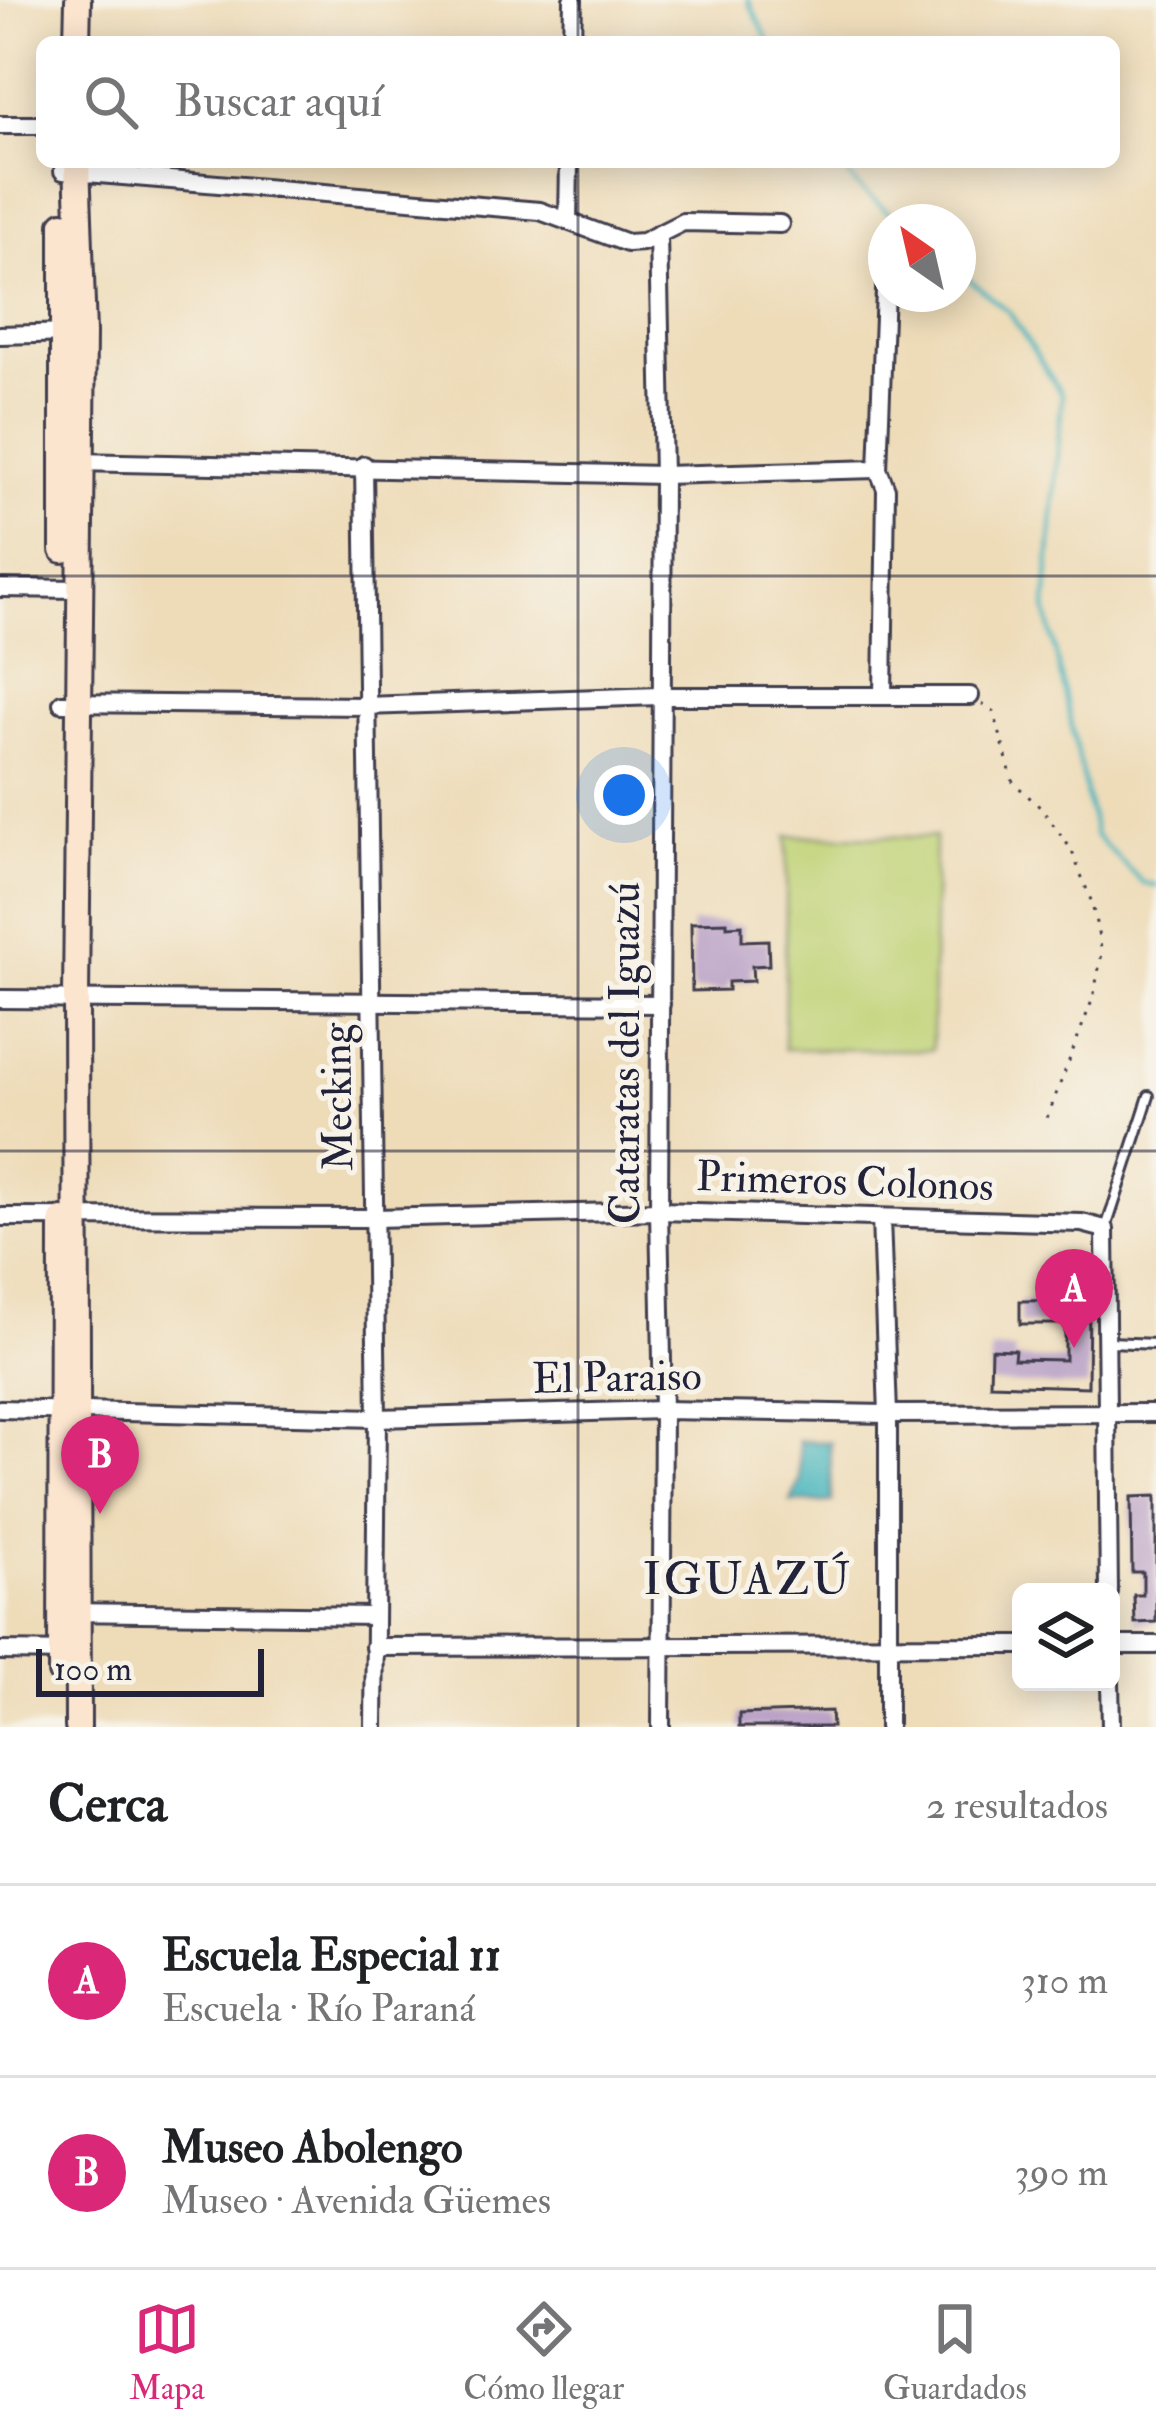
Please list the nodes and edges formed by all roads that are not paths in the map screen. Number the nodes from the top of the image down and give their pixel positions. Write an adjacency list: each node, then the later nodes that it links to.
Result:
1 (61, 0): 4 (main road)
2 (78, 0): 5 (main road)
3 (573, 0): 6 (street)
4 (61, 36)
5 (77, 36)
6 (572, 36)
7 (0, 125): 8 (street)
8 (36, 125)
9 (70, 168): 16 (main road)
10 (81, 168): 12 (street)
11 (569, 168): 12 (street)
12 (568, 221): 14 (street)
13 (780, 224): 14 (street)
14 (658, 234): 21 (street, Cataratas del Iguazú)
15 (884, 312): 20 (street)
16 (73, 333): 17 (street); 18 (main road)
17 (0, 335)
18 (72, 462): 19 (street); 23 (main road)
19 (364, 465): 21 (street); 28 (street, Mecking)
20 (878, 469): 21 (street); 25 (street)
21 (663, 475): 24 (street, Cataratas del Iguazú)
22 (0, 588): 23 (street)
23 (71, 589): 27 (main road)
24 (659, 696): 25 (street); 28 (street); 32 (street, Cataratas del Iguazú)
25 (883, 696): 26 (street)
26 (970, 696)
27 (70, 703): 28 (street); 29 (main road)
28 (365, 706): 31 (street, Mecking)
29 (69, 998): 30 (street); 31 (street); 36 (main road)
30 (0, 1000)
31 (370, 1003): 32 (street); 37 (street, Mecking)
32 (661, 1004): 34 (street, Cataratas del Iguazú)
33 (1149, 1096): 39 (lane)
34 (658, 1211): 37 (street, Primeros Colonos); 38 (street, Primeros Colonos); 44 (street, Cataratas del Iguazú)
35 (0, 1216): 36 (street, Primeros Colonos)
36 (70, 1218): 37 (street, Primeros Colonos); 43 (main road)
37 (375, 1218): 48 (street, Mecking)
38 (881, 1218): 39 (street, Primeros Colonos); 47 (street)
39 (1105, 1229): 40 (street)
40 (1108, 1342): 41 (lane); 45 (street)
41 (1156, 1345)
42 (0, 1409): 43 (street, El Paraiso)
43 (70, 1409): 48 (street, El Paraiso); 50 (main road)
44 (663, 1410): 47 (street, El Paraiso); 48 (street, El Paraiso); 52 (street, Cataratas del Iguazú)
45 (1109, 1412): 46 (street, El Paraiso); 47 (street, El Paraiso); 49 (street)
46 (1156, 1412)
47 (888, 1414): 55 (street)
48 (377, 1418): 51 (street, Mecking)
49 (1109, 1583)
50 (70, 1612): 51 (street); 59 (main road)
51 (374, 1616): 57 (street, Mecking)
52 (661, 1644): 55 (street); 57 (street); 64 (street, Cataratas del Iguazú)
53 (1012, 1645): 55 (street)
54 (1120, 1645): 56 (street)
55 (890, 1646): 65 (street)
56 (1156, 1646)
57 (374, 1647): 63 (street, Mecking)
58 (0, 1651): 59 (street)
59 (69, 1652): 61 (main road); 62 (main road)
60 (1110, 1691): 66 (street)
61 (62, 1727)
62 (78, 1727)
63 (374, 1727)
64 (662, 1727)
65 (888, 1727)
66 (1111, 1727)

